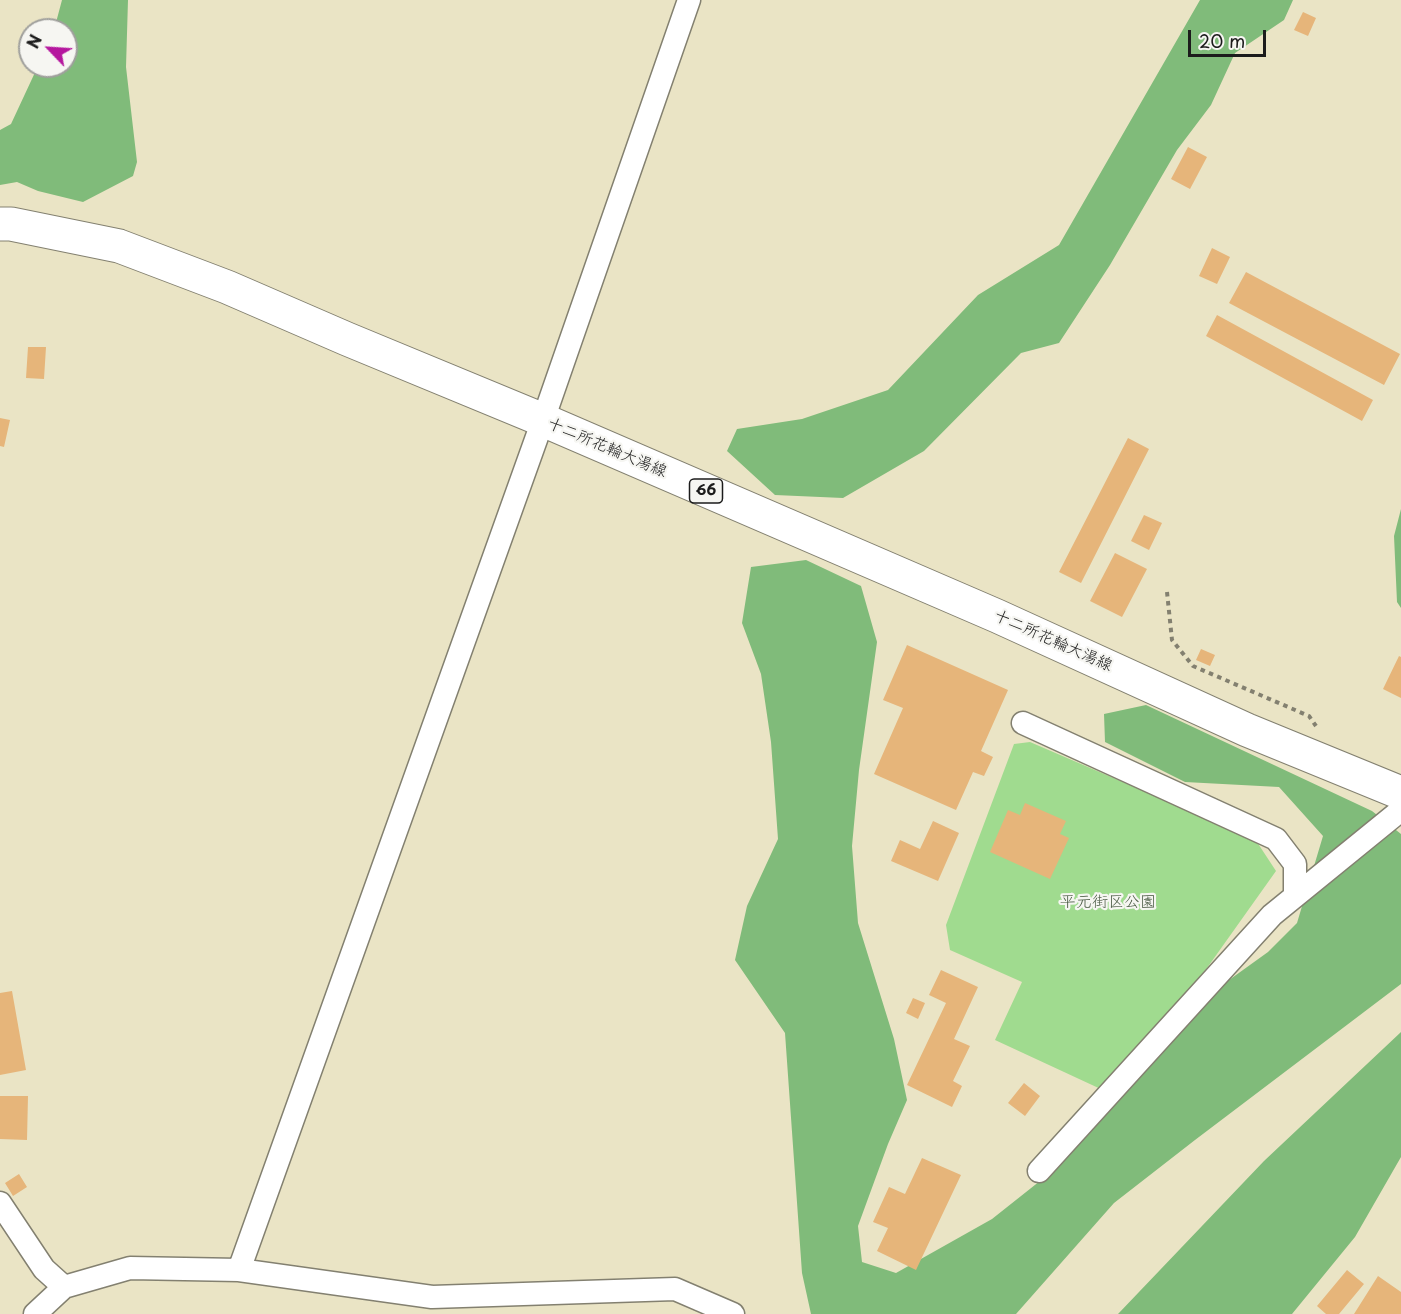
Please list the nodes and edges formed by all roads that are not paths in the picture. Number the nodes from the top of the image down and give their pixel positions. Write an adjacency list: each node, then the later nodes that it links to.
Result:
1 (689, 0): 3 (street)
2 (0, 224): 3 (main road, 十二所花輪大湯線 / 66)
3 (543, 420): 5 (main road, 十二所花輪大湯線 / 66); 10 (street)
4 (1023, 723): 7 (street)
5 (1401, 793)
6 (1401, 810): 7 (street)
7 (1295, 896): 8 (street)
8 (1039, 1171)
9 (0, 1203): 11 (street)
10 (239, 1269): 11 (street); 13 (street)
11 (64, 1287): 12 (street)
12 (35, 1314)
13 (733, 1314)

